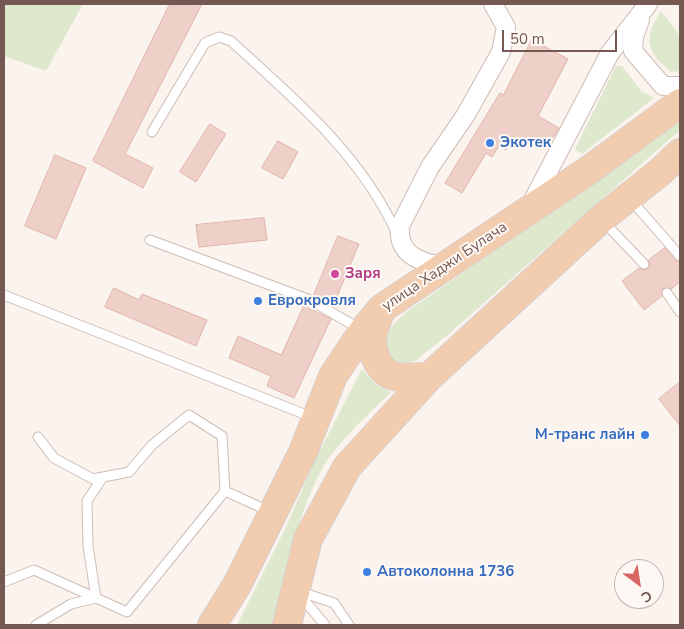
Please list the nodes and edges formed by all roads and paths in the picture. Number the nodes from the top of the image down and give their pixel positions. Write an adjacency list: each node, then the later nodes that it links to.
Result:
1 (493, 4): 10 (street)
2 (649, 4): 3 (street); 8 (street)
3 (680, 86)
4 (680, 103): 8 (main road, улица Хаджи Булача)
5 (152, 132): 10 (lane)
6 (680, 153): 7 (main road)
7 (629, 198): 9 (main road); 12 (lane)
8 (527, 211): 14 (main road, улица Хаджи Булача)
9 (601, 220): 13 (lane); 20 (main road)
10 (398, 236): 14 (street)
11 (150, 240): 19 (lane)
12 (680, 256)
13 (644, 264)
14 (445, 266): 17 (main road, улица Хаджи Булача)
15 (666, 292): 18 (lane)
16 (4, 295): 21 (lane)
17 (382, 309): 19 (main road, улица Хаджи Булача); 20 (main road)
18 (680, 312)
19 (363, 331): 21 (main road, улица Хаджи Булача)
20 (429, 377): 27 (main road)
21 (316, 419): 25 (main road, улица Хаджи Булача)
22 (38, 437): 23 (lane)
23 (103, 477): 24 (lane); 28 (lane)
24 (225, 491): 25 (lane); 28 (lane)
25 (273, 513): 30 (main road, улица Хаджи Булача)
26 (4, 582): 28 (lane)
27 (296, 590): 31 (main road); 32 (lane); 33 (lane)
28 (96, 598): 29 (lane)
29 (36, 625)
30 (212, 625)
31 (287, 625)
32 (325, 625)
33 (349, 625)

